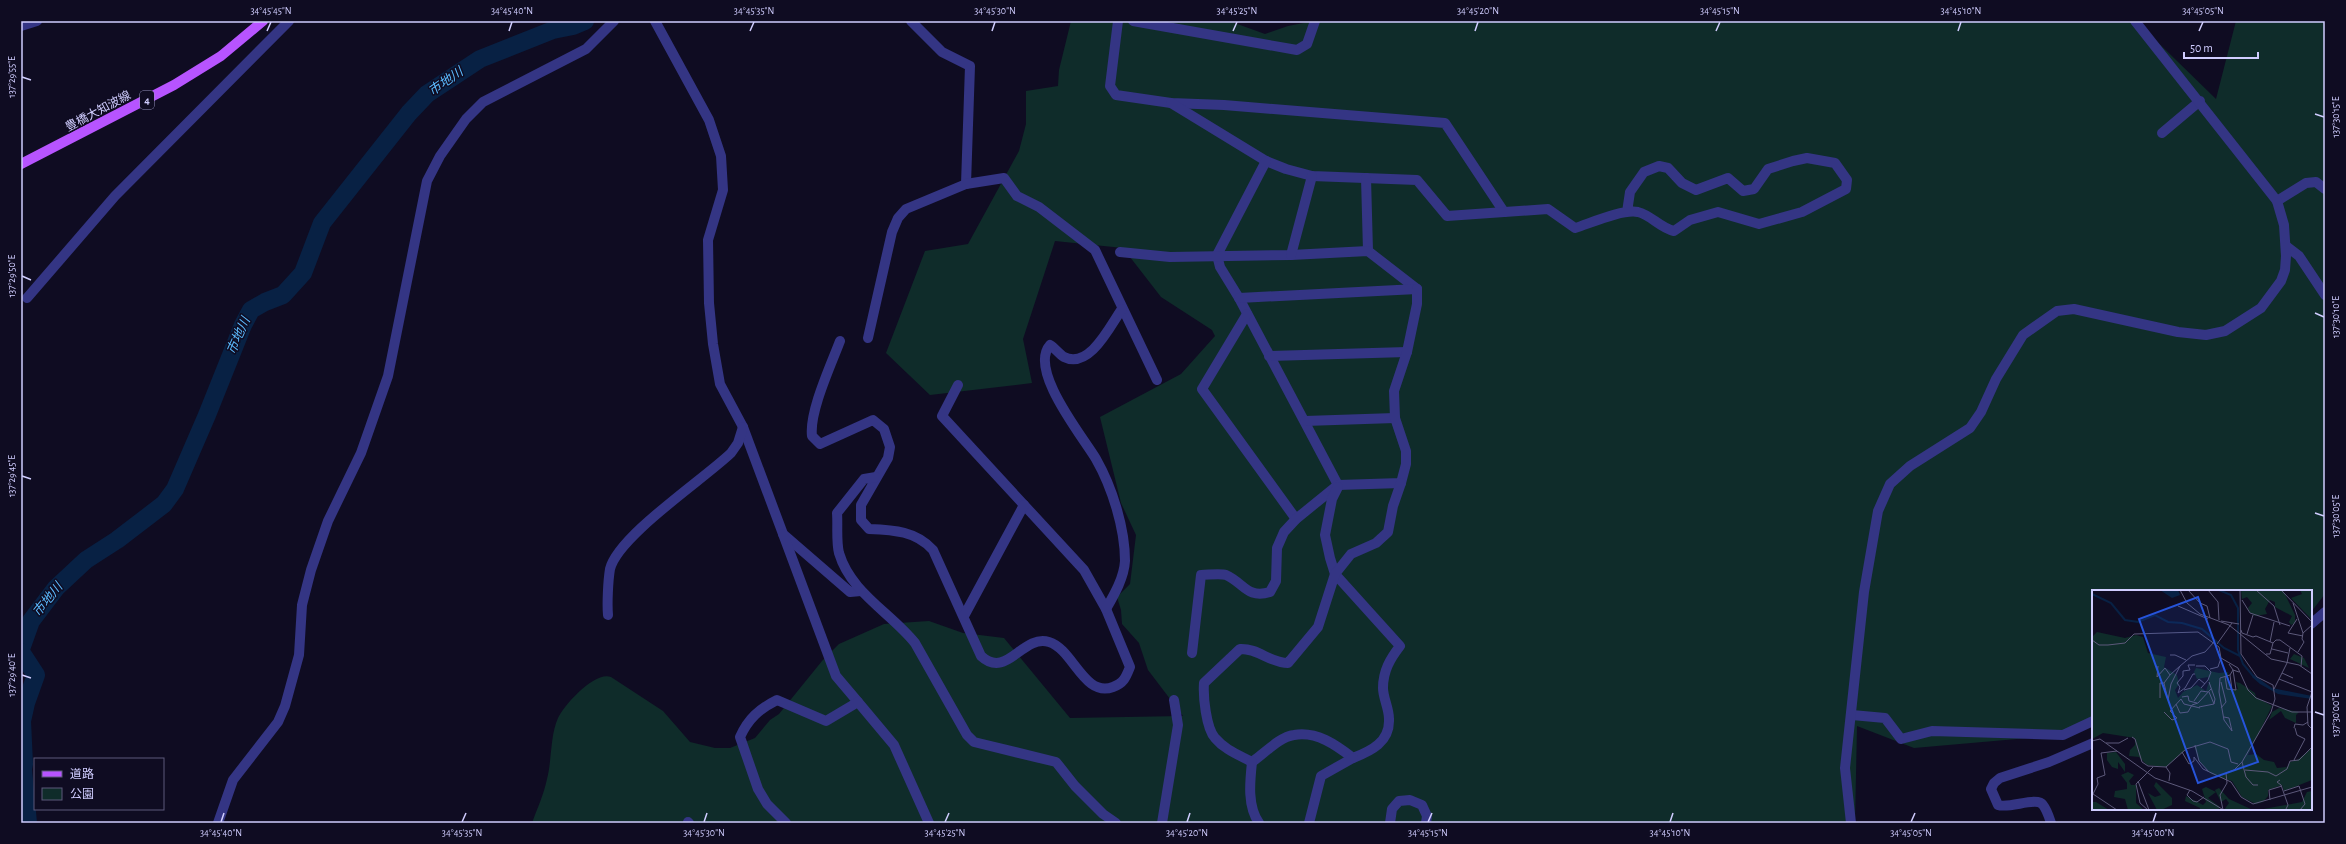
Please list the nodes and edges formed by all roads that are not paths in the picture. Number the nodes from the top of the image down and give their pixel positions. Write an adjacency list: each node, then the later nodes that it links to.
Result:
1 (37, 21): 11 (street)
2 (263, 21): 16 (main road, 豊橋大知波線 / 4)
3 (289, 21): 31 (street)
4 (614, 21): 65 (street)
5 (655, 21): 43 (street)
6 (911, 21): 19 (street)
7 (1118, 21): 13 (street)
8 (1133, 21): 9 (street)
9 (1315, 21)
10 (2135, 21): 12 (street)
11 (21, 26)
12 (2200, 101): 14 (street); 21 (street)
13 (1171, 103): 15 (street); 22 (street)
14 (2162, 133)
15 (1266, 161): 17 (street); 27 (street)
16 (21, 164)
17 (1312, 176): 18 (street); 28 (street)
18 (1366, 178): 22 (street); 25 (street)
19 (966, 184): 33 (street); 35 (street)
20 (2325, 189): 21 (street)
21 (2277, 201): 24 (street)
22 (1504, 212): 23 (street)
23 (1627, 212): 23 (street)
24 (2286, 246): 30 (street); 60 (street)
25 (1368, 251): 28 (street); 29 (street)
26 (1120, 252): 27 (street)
27 (1217, 255): 28 (street); 32 (street)
28 (1291, 255)
29 (1417, 289): 32 (street); 37 (street)
30 (2325, 295)
31 (27, 298)
32 (1239, 298): 34 (street)
33 (1122, 308): 39 (street); 52 (street)
34 (1247, 314): 38 (street); 48 (street)
35 (868, 338)
36 (840, 341): 44 (street)
37 (1407, 352): 38 (street); 41 (street)
38 (1269, 356): 42 (street)
39 (1157, 380)
40 (958, 385): 47 (street)
41 (1395, 418): 42 (street); 45 (street)
42 (1305, 421): 46 (street)
43 (743, 427): 49 (street); 54 (street)
44 (876, 477): 51 (street); 55 (street)
45 (1402, 483): 46 (street); 50 (street)
46 (1338, 485): 48 (street); 50 (street)
47 (1024, 505): 52 (street); 55 (street)
48 (1296, 519): 57 (street)
49 (784, 534): 51 (street); 59 (street)
50 (1335, 574): 63 (street); 64 (street)
51 (861, 591): 68 (street)
52 (1106, 609): 55 (street)
53 (2325, 612): 56 (street)
54 (608, 615)
55 (964, 616)
56 (2312, 623)
57 (1192, 653)
58 (1174, 700): 69 (street)
59 (858, 702): 66 (street); 67 (street)
60 (1852, 715): 61 (street); 74 (street)
61 (2092, 721)
62 (2092, 743): 75 (street)
63 (1353, 758): 64 (street); 71 (street)
64 (1252, 762): 70 (street)
65 (218, 823)
66 (786, 823)
67 (929, 823)
68 (1116, 823)
69 (1162, 823)
70 (1259, 823)
71 (1309, 823)
72 (1390, 823): 73 (street)
73 (1426, 823)
74 (1851, 823)
75 (2051, 823)

